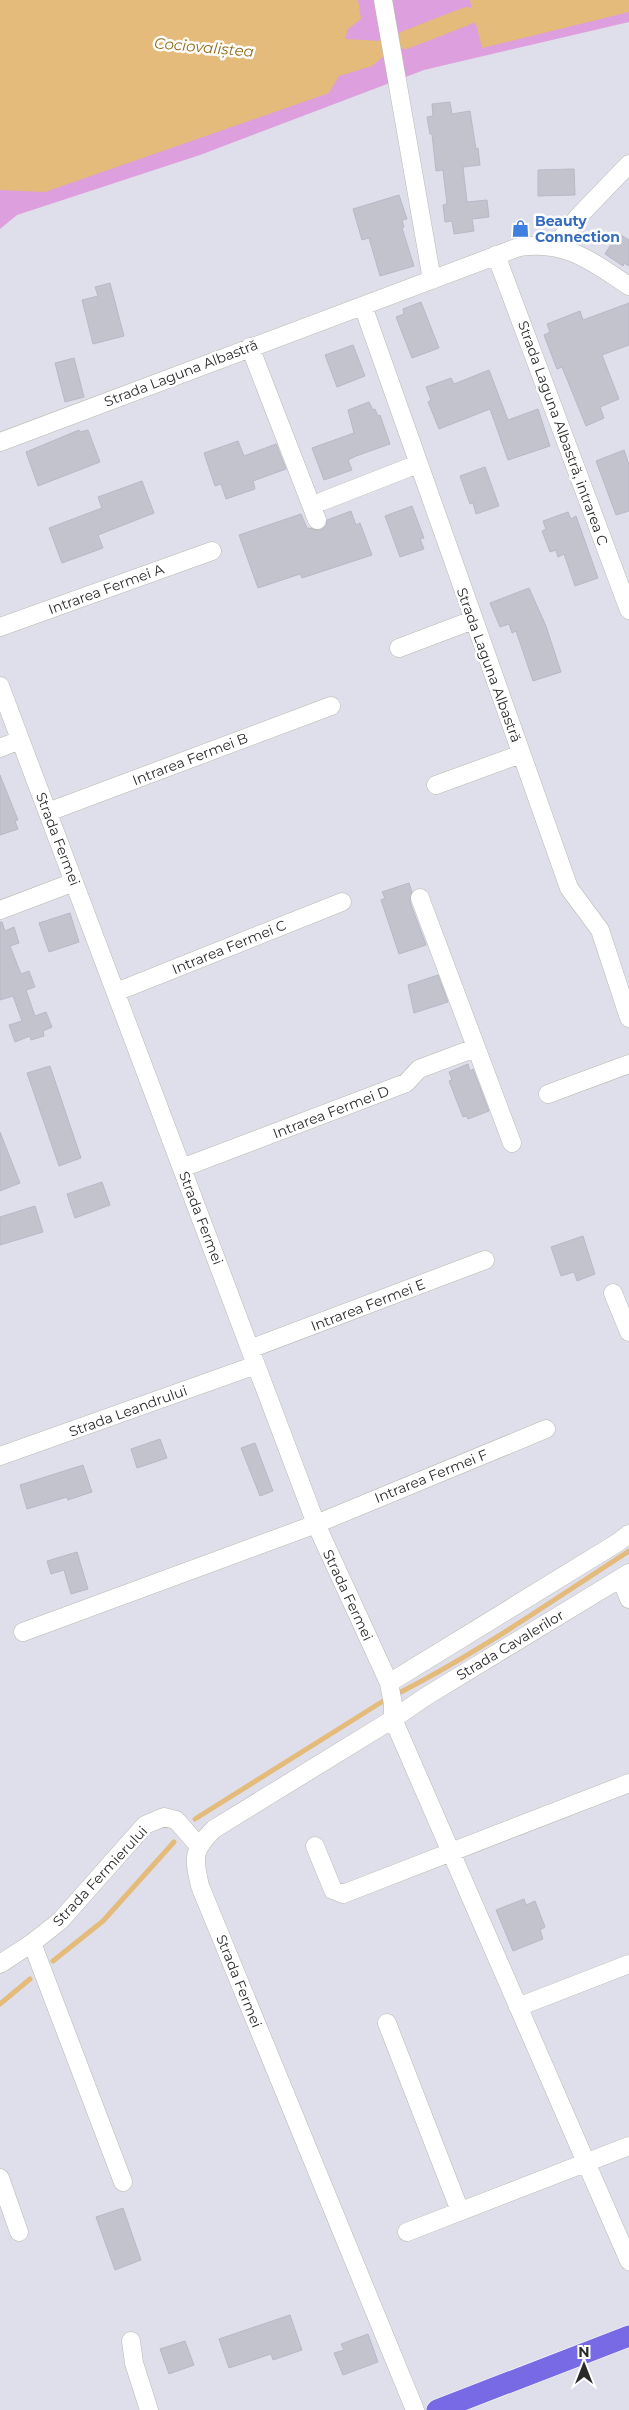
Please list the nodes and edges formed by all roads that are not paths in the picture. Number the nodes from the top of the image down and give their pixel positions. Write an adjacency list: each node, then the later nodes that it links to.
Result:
1 (383, 0): 5 (street)
2 (629, 164): 3 (street)
3 (555, 246): 4 (street, Strada Laguna Albastră); 6 (street, Strada Laguna Albastră)
4 (496, 255): 5 (street, Strada Laguna Albastră); 14 (street, Strada Laguna Albastră, intrarea C)
5 (432, 280): 7 (street, Strada Laguna Albastră)
6 (629, 286)
7 (363, 306): 8 (street, Strada Laguna Albastră); 10 (street, Strada Laguna Albastră)
8 (250, 347): 9 (street, Strada Laguna Albastră); 12 (street)
9 (0, 442)
10 (418, 464): 11 (street); 15 (street, Strada Laguna Albastră)
11 (323, 501)
12 (317, 520)
13 (212, 551): 16 (street, Intrarea Fermei A)
14 (629, 610)
15 (473, 620): 17 (street); 22 (street, Strada Laguna Albastră)
16 (0, 627)
17 (399, 648)
18 (0, 686): 20 (street, Strada Fermei)
19 (331, 706): 24 (street, Intrarea Fermei B)
20 (20, 740): 21 (street); 24 (street, Strada Fermei)
21 (0, 748)
22 (521, 754): 23 (street); 30 (street, Strada Laguna Albastră)
23 (436, 785)
24 (48, 812): 25 (street, Strada Fermei)
25 (74, 882): 28 (street); 29 (street, Strada Fermei)
26 (420, 898): 31 (street)
27 (342, 902): 29 (street, Intrarea Fermei C)
28 (0, 910)
29 (116, 992): 35 (street, Strada Fermei)
30 (629, 1018)
31 (474, 1048): 34 (street); 35 (street, Intrarea Fermei D)
32 (629, 1064): 33 (street)
33 (548, 1094)
34 (512, 1143)
35 (182, 1168): 39 (street, Strada Fermei)
36 (485, 1260): 39 (street, Intrarea Fermei E)
37 (613, 1293): 38 (street)
38 (629, 1332)
39 (253, 1357): 41 (street, Strada Leandrului); 42 (street, Strada Fermei)
40 (546, 1429): 42 (street, Intrarea Fermei F)
41 (0, 1456)
42 (316, 1524): 46 (street, Intrarea Fermei F); 47 (street, Strada Fermei)
43 (629, 1534): 47 (street)
44 (625, 1576): 45 (street); 48 (street, Strada Cavalerilor)
45 (629, 1599)
46 (23, 1632)
47 (389, 1683): 48 (street, Strada Fermei)
48 (393, 1712): 50 (street); 52 (street, Strada Fermei)
49 (629, 1783): 52 (street)
50 (198, 1845): 53 (street, Strada Fermierului); 69 (street, Strada Fermei)
51 (315, 1846): 52 (street)
52 (450, 1852): 56 (street, Strada Fermei)
53 (32, 1943): 54 (street, Strada Fermierului); 61 (street)
54 (0, 1964)
55 (629, 1964): 56 (street)
56 (518, 2007): 59 (street, Strada Fermei)
57 (387, 2023): 62 (street)
58 (629, 2146): 59 (street)
59 (586, 2163): 62 (street); 65 (street, Strada Fermei)
60 (0, 2178): 63 (street)
61 (123, 2182)
62 (460, 2211): 64 (street)
63 (19, 2232)
64 (407, 2232)
65 (629, 2261)
66 (629, 2336): 70 (main road)
67 (131, 2341): 68 (street)
68 (149, 2410)
69 (415, 2410)
70 (437, 2410)

